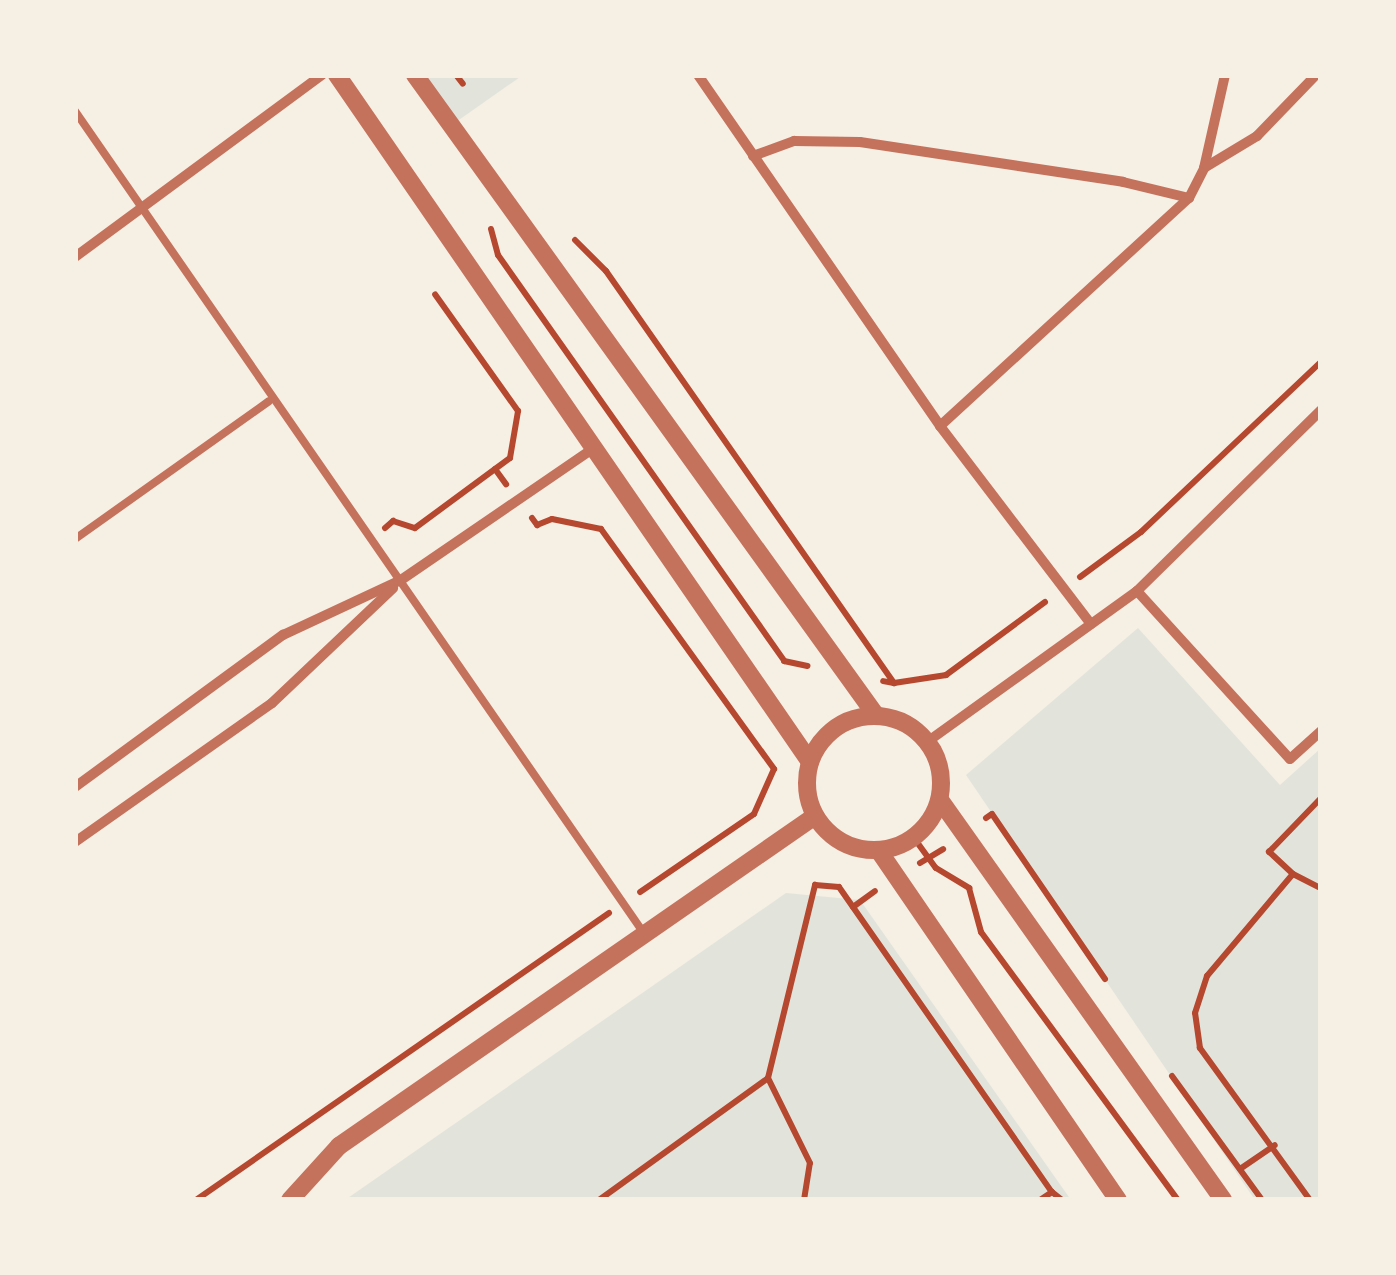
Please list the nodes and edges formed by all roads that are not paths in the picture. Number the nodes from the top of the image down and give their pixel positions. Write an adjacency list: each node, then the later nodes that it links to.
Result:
1 (322, 75): 11 (street)
2 (337, 75): 16 (street)
3 (415, 75): 21 (street)
4 (698, 75): 8 (street)
5 (1225, 75): 9 (street)
6 (1316, 75): 9 (street)
7 (75, 111): 11 (lane)
8 (753, 156): 10 (street); 15 (street)
9 (1204, 168): 10 (street)
10 (1189, 198): 15 (street)
11 (144, 211): 12 (street); 13 (lane)
12 (75, 257)
13 (269, 400): 17 (lane); 18 (lane)
14 (1321, 410): 19 (street)
15 (940, 426): 20 (street)
16 (591, 450): 18 (street); 24 (street)
17 (75, 538)
18 (401, 580): 25 (street); 28 (street); 30 (lane)
19 (1136, 591): 20 (street); 22 (street)
20 (1091, 624): 23 (street)
21 (875, 714): 23 (street); 24 (street)
22 (1321, 730)
23 (927, 742): 26 (street)
24 (810, 762): 27 (street)
25 (75, 787)
26 (940, 800): 29 (street); 33 (street)
27 (815, 816): 29 (street); 30 (street)
28 (75, 842)
29 (879, 851): 32 (street)
30 (643, 932): 31 (street)
31 (290, 1200)
32 (1118, 1200)
33 (1223, 1200)

